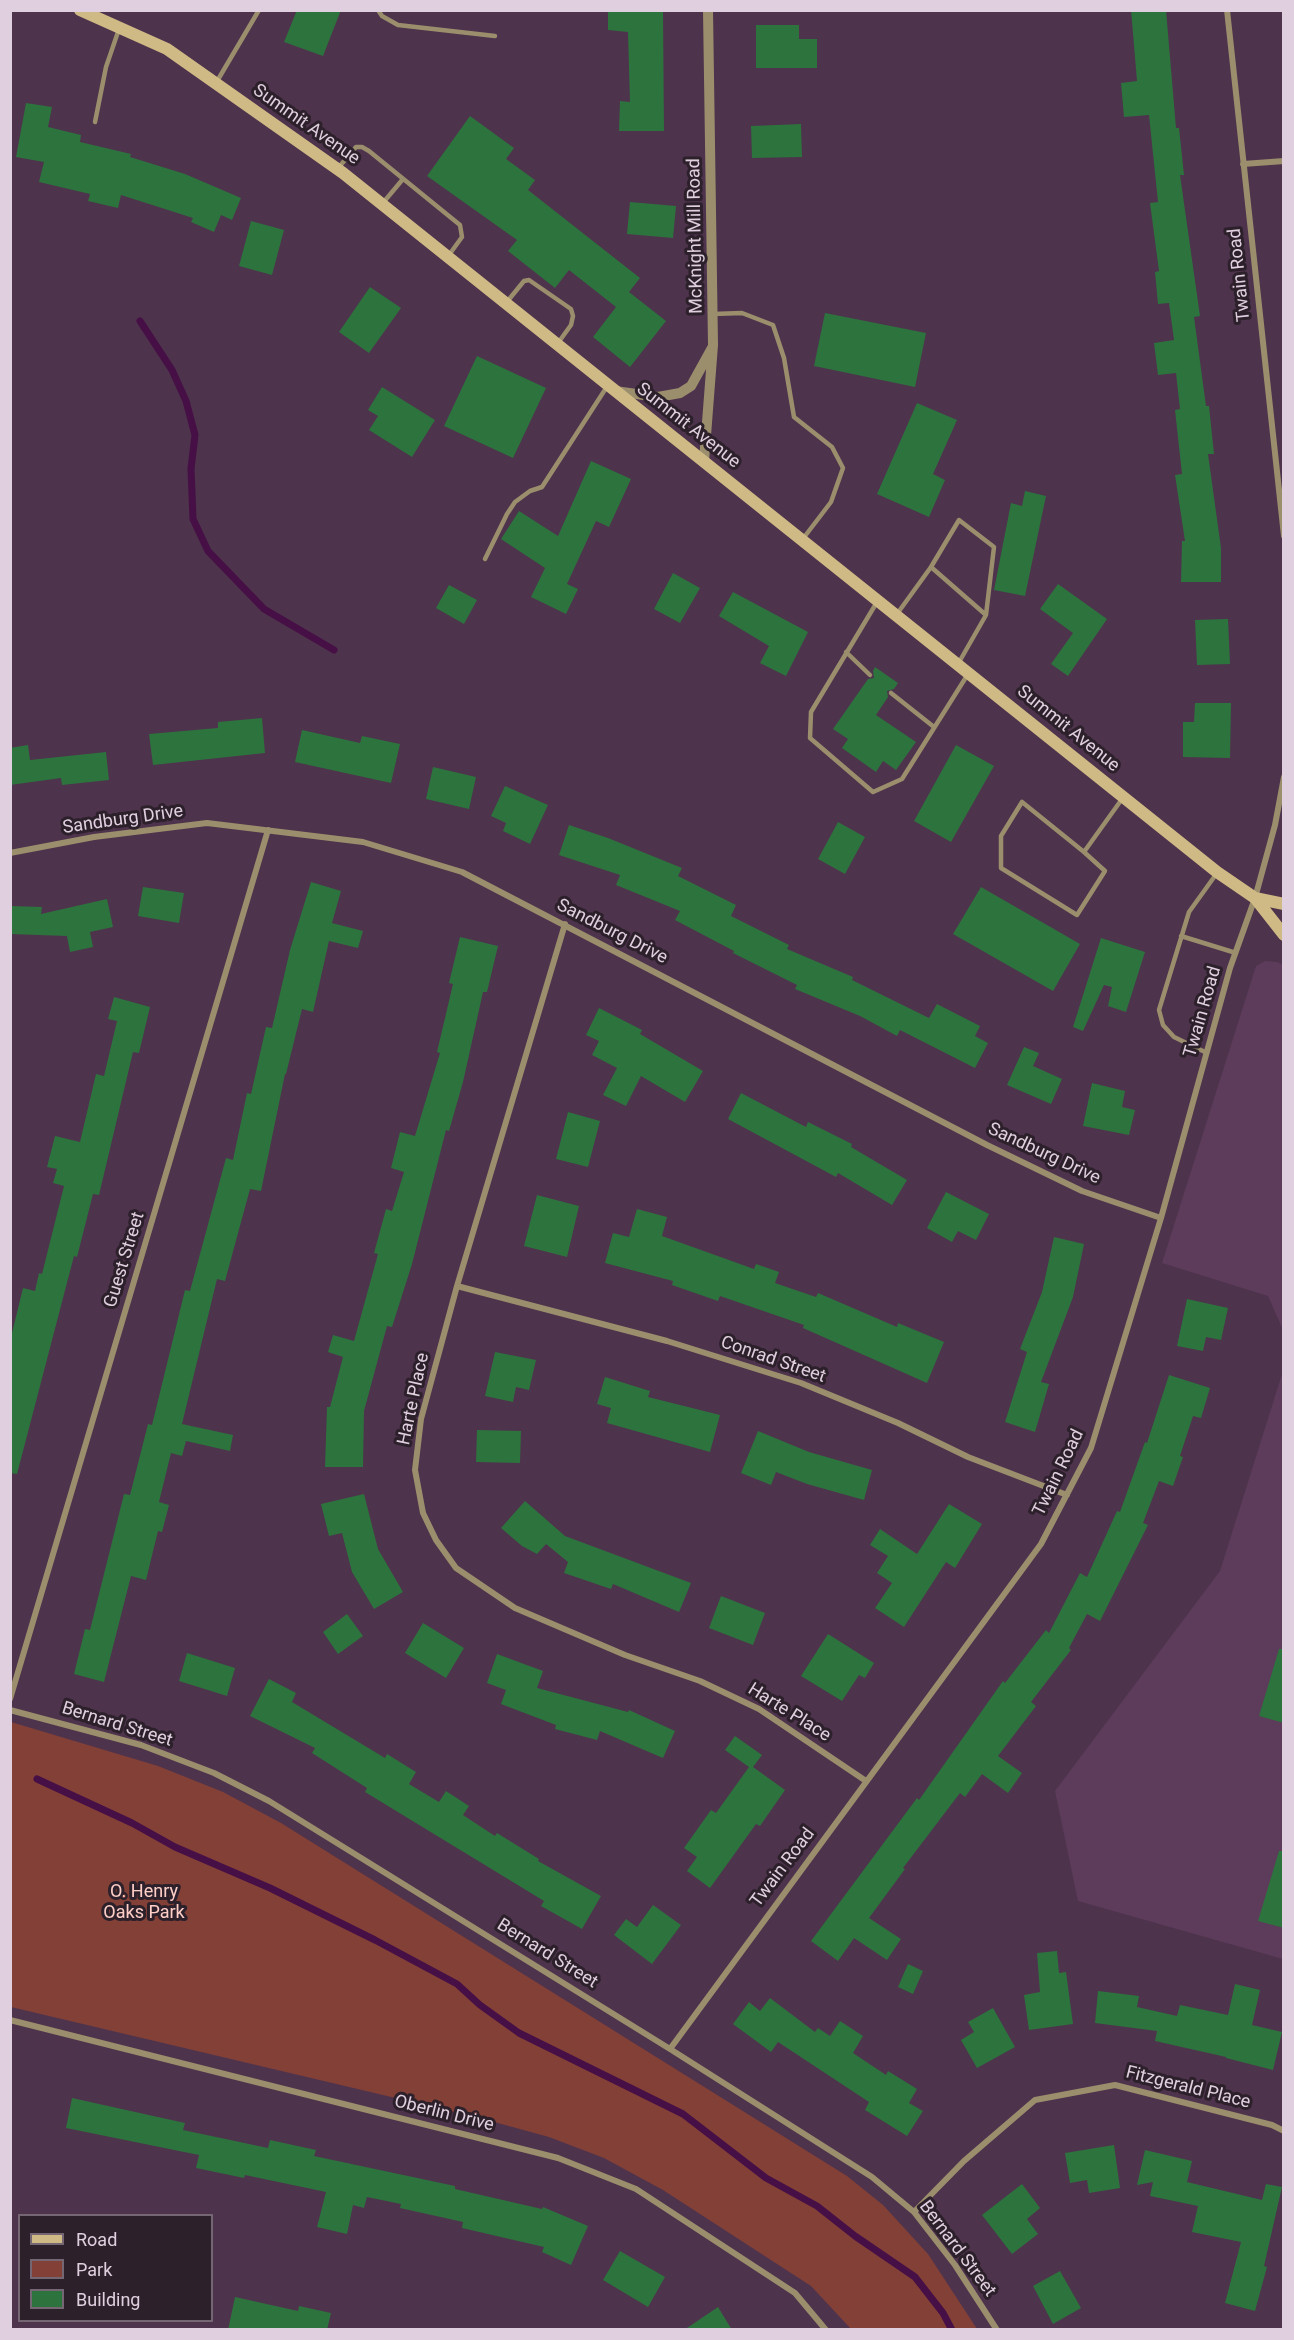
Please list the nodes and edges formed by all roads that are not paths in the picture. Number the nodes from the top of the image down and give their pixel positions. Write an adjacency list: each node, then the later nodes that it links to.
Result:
1 (80, 10): 6 (main road, Summit Avenue)
2 (259, 10): 8 (lane)
3 (378, 10): 7 (lane)
4 (708, 10): 17 (street, McKnight Mill Road)
5 (1227, 10): 11 (street, Twain Road)
6 (120, 28): 8 (main road, Summit Avenue); 9 (lane)
7 (495, 36)
8 (215, 83): 12 (main road, Summit Avenue)
9 (95, 122)
10 (1284, 161): 11 (street)
11 (1243, 164): 22 (street, Twain Road)
12 (338, 169): 13 (lane); 14 (main road, Summit Avenue)
13 (403, 179): 14 (lane); 15 (lane)
14 (382, 204): 15 (main road, Summit Avenue)
15 (447, 257): 16 (main road, Summit Avenue)
16 (506, 304): 18 (main road, Summit Avenue); 18 (lane)
17 (713, 314): 19 (street, McKnight Mill Road); 23 (lane)
18 (557, 345): 20 (main road, Summit Avenue)
19 (713, 345): 20 (street); 21 (street, McKnight Mill Road)
20 (612, 388): 21 (main road, Summit Avenue); 24 (lane)
21 (705, 461): 23 (main road, Summit Avenue)
22 (1284, 536)
23 (802, 540): 26 (main road, Summit Avenue)
24 (485, 560)
25 (931, 567): 27 (lane); 28 (lane); 28 (lane)
26 (878, 600): 27 (main road, Summit Avenue); 29 (lane)
27 (897, 614): 30 (main road, Summit Avenue)
28 (986, 615): 30 (lane)
29 (846, 652): 32 (lane); 34 (lane)
30 (958, 664): 31 (main road, Summit Avenue)
31 (969, 672): 34 (lane); 36 (main road, Summit Avenue)
32 (870, 675)
33 (891, 693): 34 (lane)
34 (934, 727)
35 (1284, 777): 41 (street, Twain Road)
36 (1124, 797): 38 (lane); 40 (main road, Summit Avenue)
37 (268, 830): 39 (street, Sandburg Drive); 43 (street, Sandburg Drive); 51 (street, Guest Street)
38 (1084, 852): 38 (lane)
39 (10, 854)
40 (1217, 872): 41 (main road, Summit Avenue); 45 (lane)
41 (1255, 898): 42 (main road, Summit Avenue); 44 (main road, Summit Avenue); 46 (street, Twain Road)
42 (1284, 904)
43 (565, 924): 48 (street, Sandburg Drive); 49 (street, Harte Place)
44 (1284, 935)
45 (1181, 936): 46 (lane); 47 (lane)
46 (1236, 953): 47 (street, Twain Road)
47 (1207, 1053): 48 (street, Twain Road)
48 (1161, 1218): 50 (street, Twain Road)
49 (457, 1286): 50 (street, Conrad Street); 53 (street, Harte Place)
50 (1067, 1495): 53 (street, Twain Road)
51 (10, 1698)
52 (10, 1710): 55 (street, Bernard Street)
53 (866, 1781): 55 (street, Twain Road)
54 (10, 2020): 58 (street, Oberlin Drive)
55 (670, 2049): 57 (street, Bernard Street)
56 (1284, 2131): 57 (street, Fitzgerald Place)
57 (914, 2212): 59 (street, Bernard Street)
58 (826, 2330)
59 (997, 2330)

